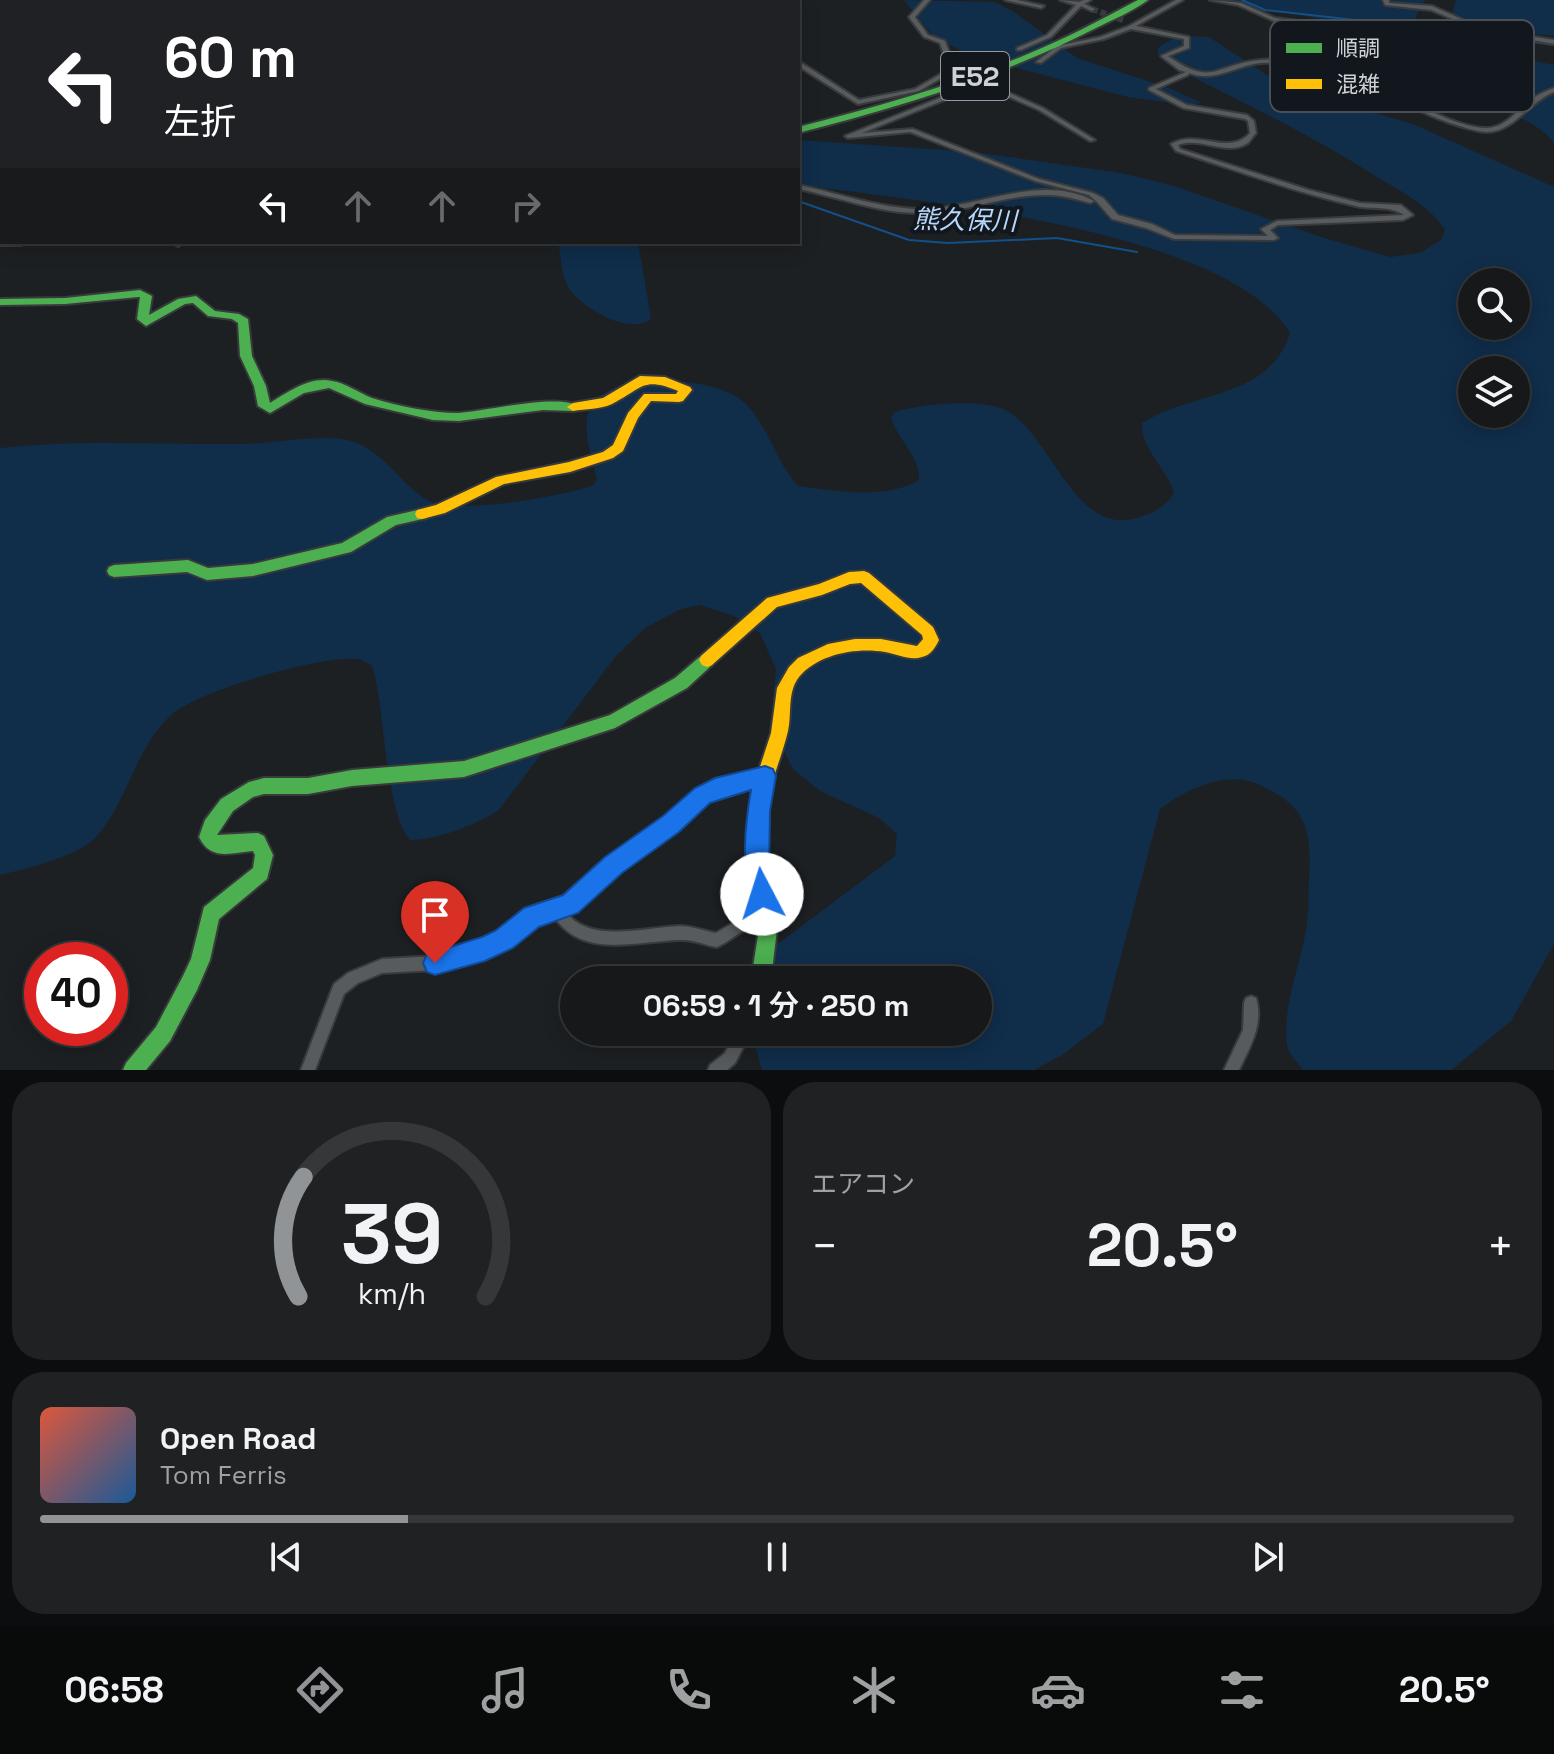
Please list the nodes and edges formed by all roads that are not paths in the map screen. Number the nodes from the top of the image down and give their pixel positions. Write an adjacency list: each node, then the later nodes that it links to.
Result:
1 (927, 0): 21 (street)
2 (1008, 0): 10 (street)
3 (1063, 0): 9 (street)
4 (1088, 0): 9 (street)
5 (1144, 0): 28 (main road, E52)
6 (1180, 0): 14 (street)
7 (1213, 0): 12 (street)
8 (1386, 0): 13 (street)
9 (1080, 4): 11 (street); 17 (street)
10 (1041, 6)
11 (1092, 9)
12 (1281, 20)
13 (1457, 20)
14 (1130, 24): 18 (street); 23 (street)
15 (1534, 40): 16 (street)
16 (1554, 42)
17 (1019, 49)
18 (1039, 62)
19 (1270, 63): 23 (street)
20 (800, 64): 21 (street)
21 (955, 68): 22 (street)
22 (964, 72)
23 (1186, 74): 31 (street)
24 (1554, 90): 25 (street)
25 (1534, 103)
26 (1433, 112): 27 (street)
27 (1524, 112)
28 (800, 129)
29 (1092, 140): 31 (street)
30 (800, 187): 31 (street)
31 (1110, 214)
32 (0, 302): 33 (main road)
33 (114, 571)
34 (765, 776): 35 (street); 36 (main road); 40 (main road)
35 (558, 911): 36 (street); 41 (street)
36 (768, 922): 37 (main road)
37 (763, 966)
38 (1251, 1003): 43 (street)
39 (736, 1046): 42 (street)
40 (133, 1070)
41 (308, 1070)
42 (715, 1070)
43 (1231, 1070)

